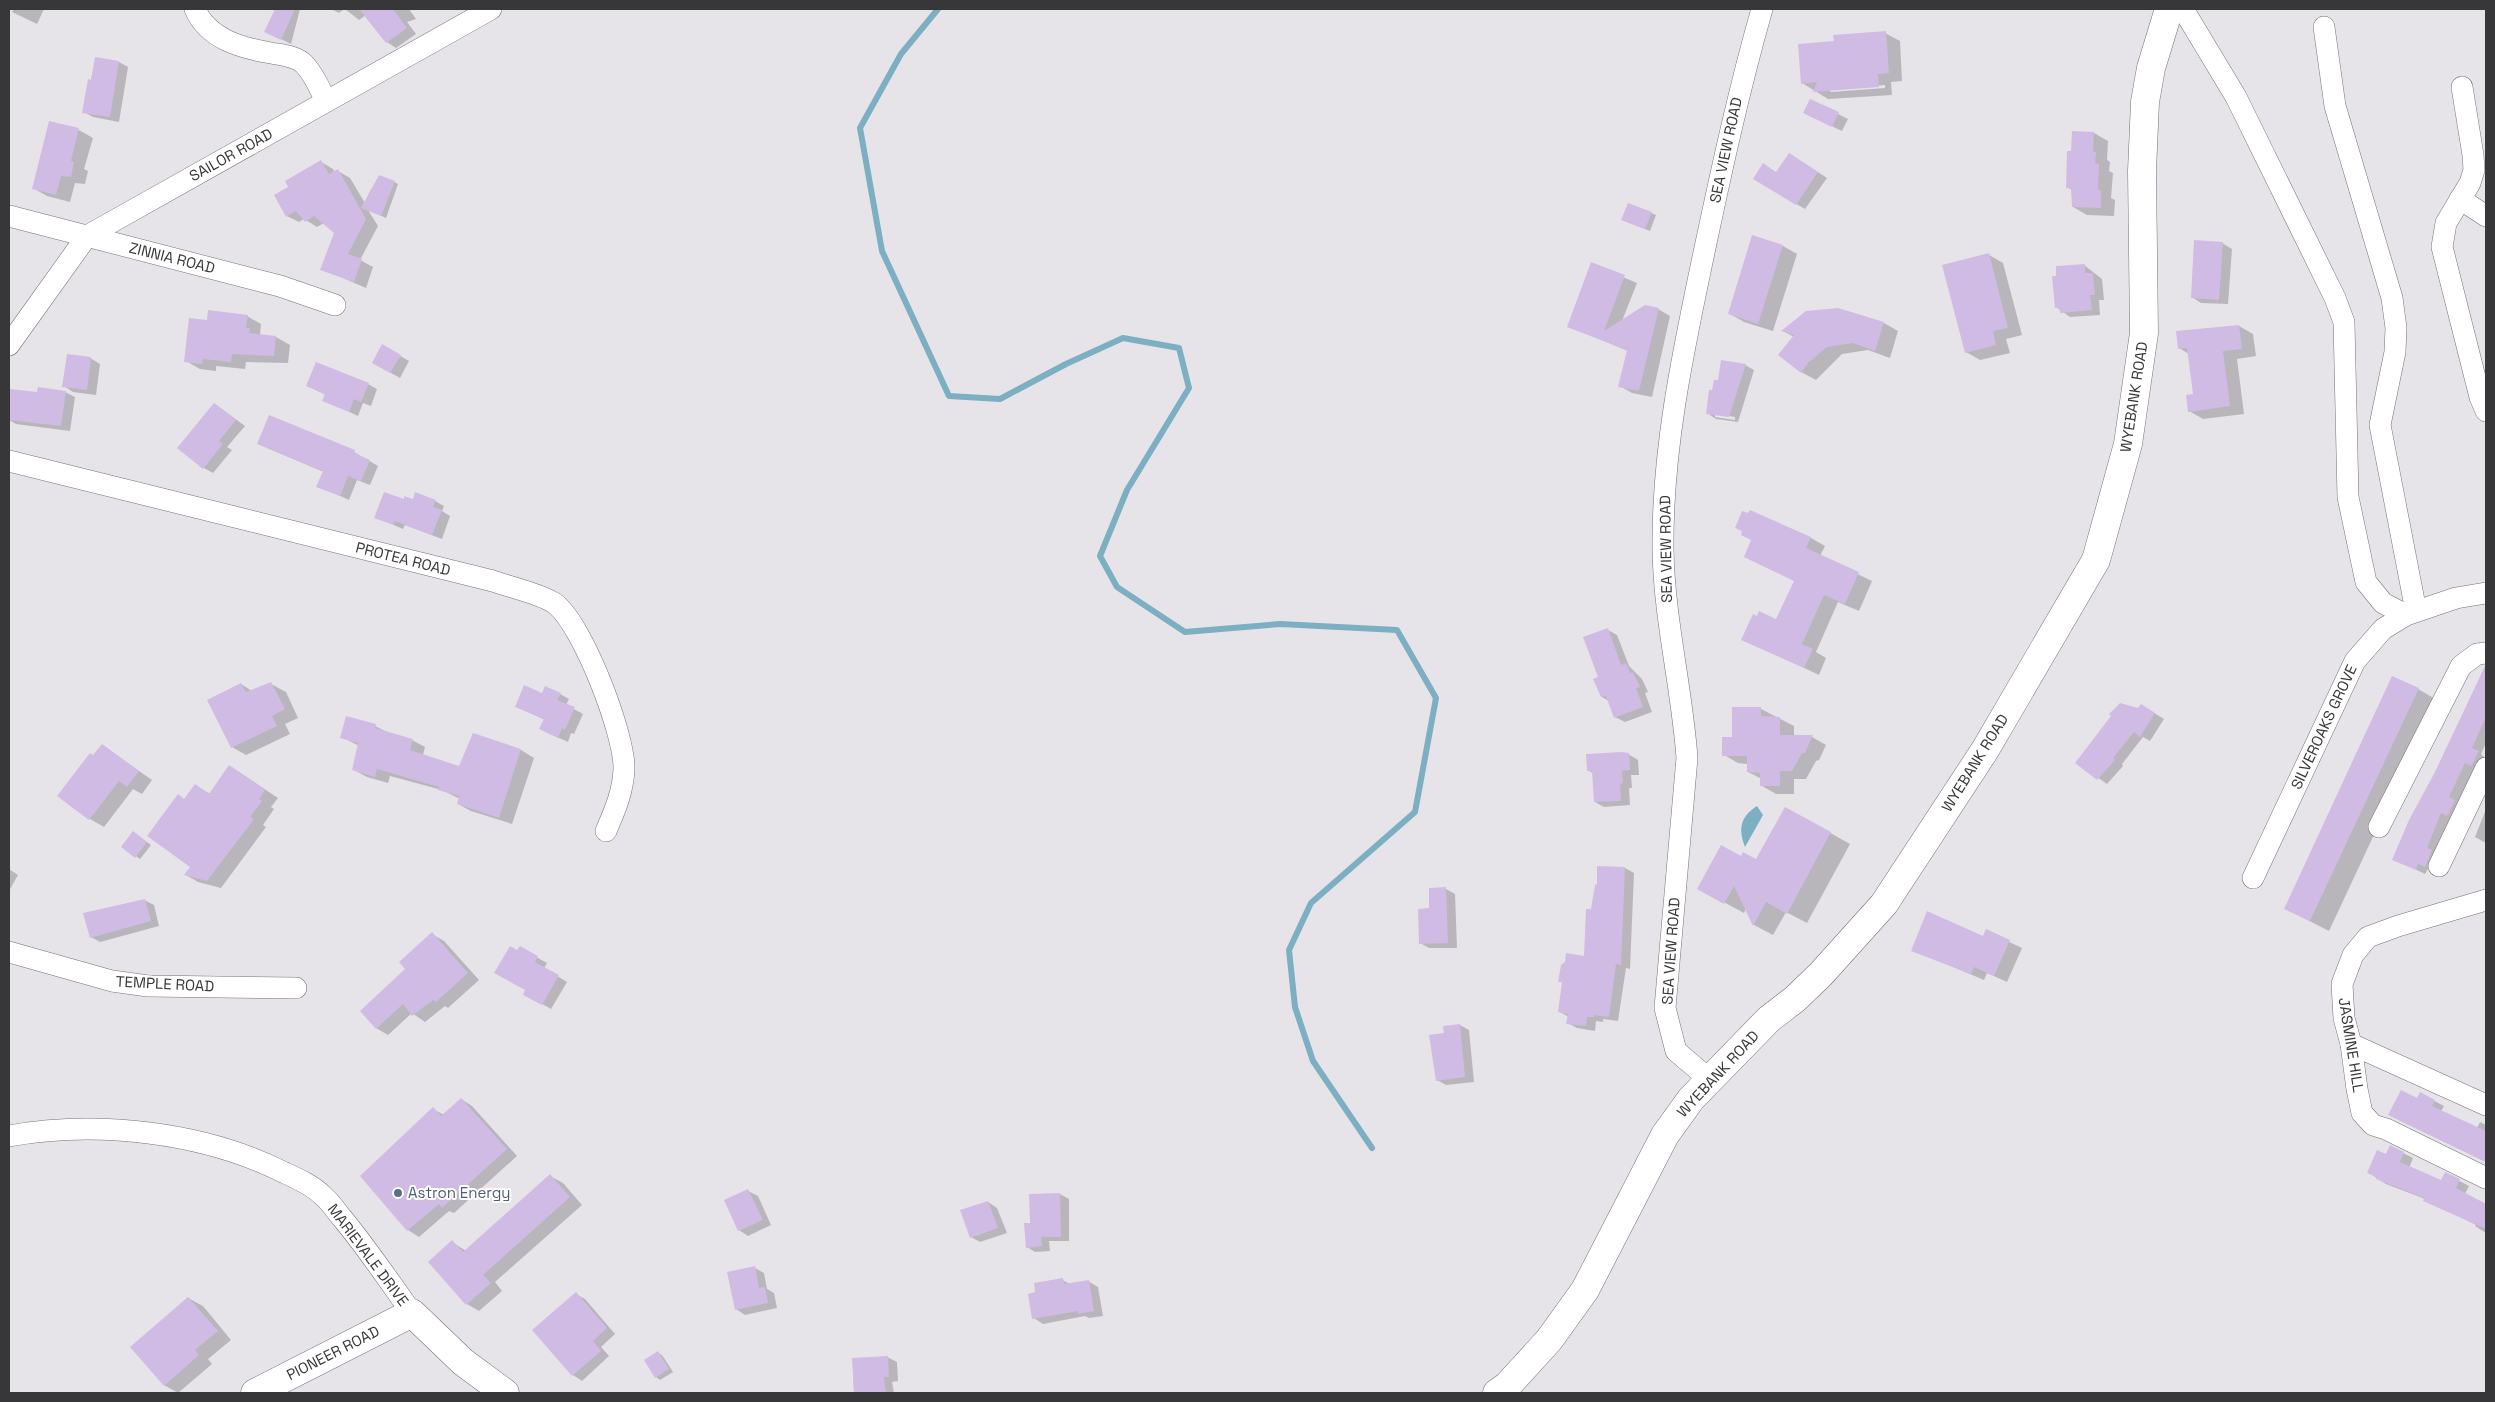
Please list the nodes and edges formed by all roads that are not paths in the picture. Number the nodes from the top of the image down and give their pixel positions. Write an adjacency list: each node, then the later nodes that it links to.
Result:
1 (195, 9): 8 (street)
2 (491, 9): 8 (street, SAILOR ROAD)
3 (1762, 9): 29 (street, SEA VIEW ROAD)
4 (2169, 9): 29 (main road, WYEBANK ROAD)
5 (2183, 9): 18 (street)
6 (2324, 27): 18 (street)
7 (2462, 87): 9 (street)
8 (326, 101): 12 (street, SAILOR ROAD)
9 (2460, 199): 11 (street); 15 (street)
10 (9, 216): 12 (street, ZINNIA ROAD)
11 (2486, 216)
12 (87, 236): 13 (street, ZINNIA ROAD); 14 (street, SAILOR ROAD)
13 (335, 305)
14 (9, 344)
15 (2486, 411)
16 (9, 461): 22 (street, PROTEA ROAD)
17 (2486, 593): 18 (street, SILVEROAKS GROVE)
18 (2411, 613): 24 (street, SILVEROAKS GROVE)
19 (2486, 653): 21 (street)
20 (2486, 768): 23 (street)
21 (2379, 827)
22 (606, 830)
23 (2439, 866)
24 (2253, 878)
25 (2486, 900): 28 (street, JASMINE HILL)
26 (9, 952): 27 (street, TEMPLE ROAD)
27 (296, 988)
28 (2351, 1044): 30 (street); 32 (street, JASMINE HILL)
29 (1710, 1080): 36 (main road, WYEBANK ROAD)
30 (2486, 1105)
31 (9, 1136): 33 (street, MARIEVALE DRIVE)
32 (2486, 1178)
33 (412, 1313): 34 (main road, PIONEER ROAD); 35 (main road)
34 (255, 1393)
35 (505, 1393)
36 (1497, 1393)

